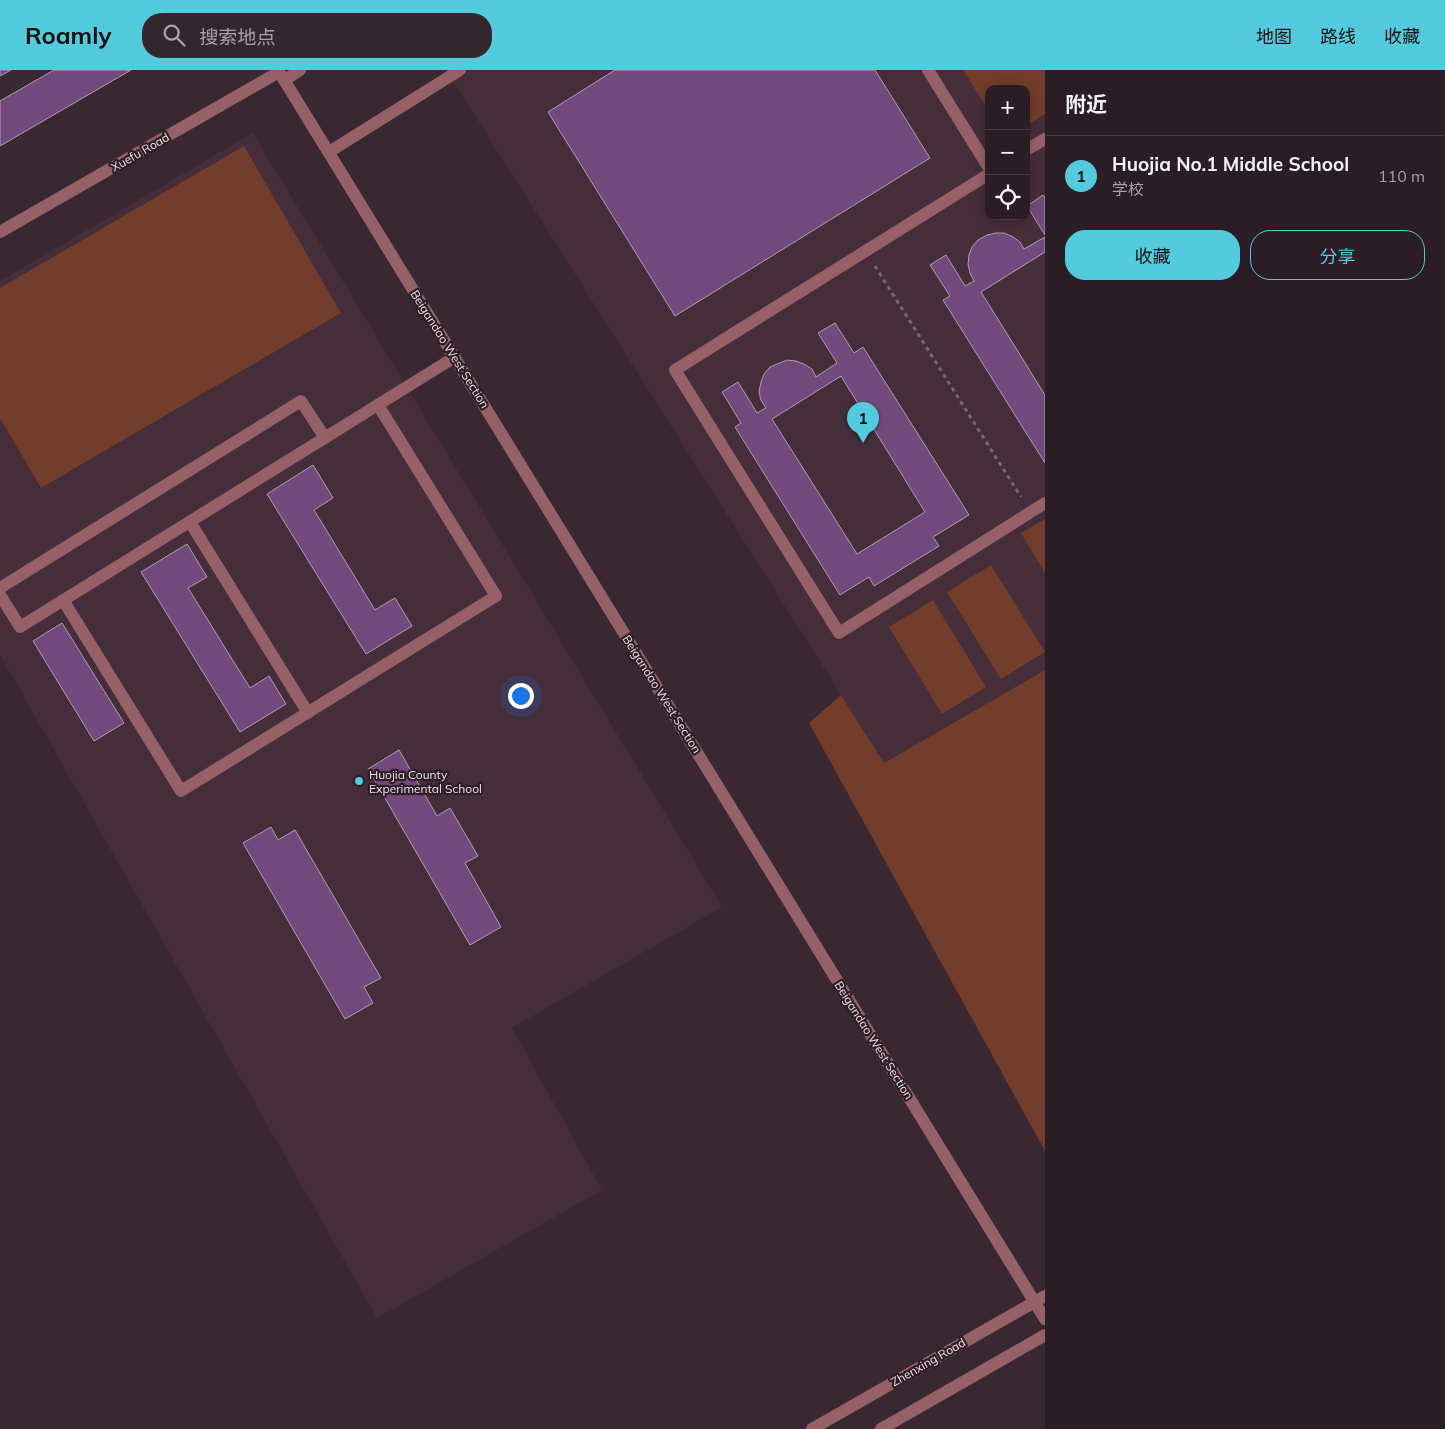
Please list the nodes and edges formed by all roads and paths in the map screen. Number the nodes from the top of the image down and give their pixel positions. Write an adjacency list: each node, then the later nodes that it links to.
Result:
1 (300, 70): 4 (street, Xuefu Road)
2 (460, 70): 7 (street)
3 (928, 70): 8 (street)
4 (281, 74): 7 (street, Beigandao West Section); 10 (street, Xuefu Road)
5 (1045, 139): 6 (street)
6 (1030, 148)
7 (329, 152): 12 (street, Beigandao West Section)
8 (985, 162)
9 (987, 175): 11 (street)
10 (0, 232)
11 (866, 251): 16 (path); 16 (street)
12 (455, 357): 13 (street); 22 (street, Beigandao West Section)
13 (378, 405): 14 (street); 21 (street)
14 (324, 438): 17 (street); 18 (street)
15 (1045, 502): 16 (street)
16 (1030, 512)
17 (190, 522): 20 (street); 21 (street)
18 (0, 588)
19 (0, 594): 20 (street)
20 (63, 600): 21 (street)
21 (308, 713)
22 (1040, 1299): 23 (street, Beigandao West Section); 25 (street, Zhenxing Road)
23 (1045, 1319)
24 (1045, 1335): 26 (street)
25 (812, 1429)
26 (880, 1429)

